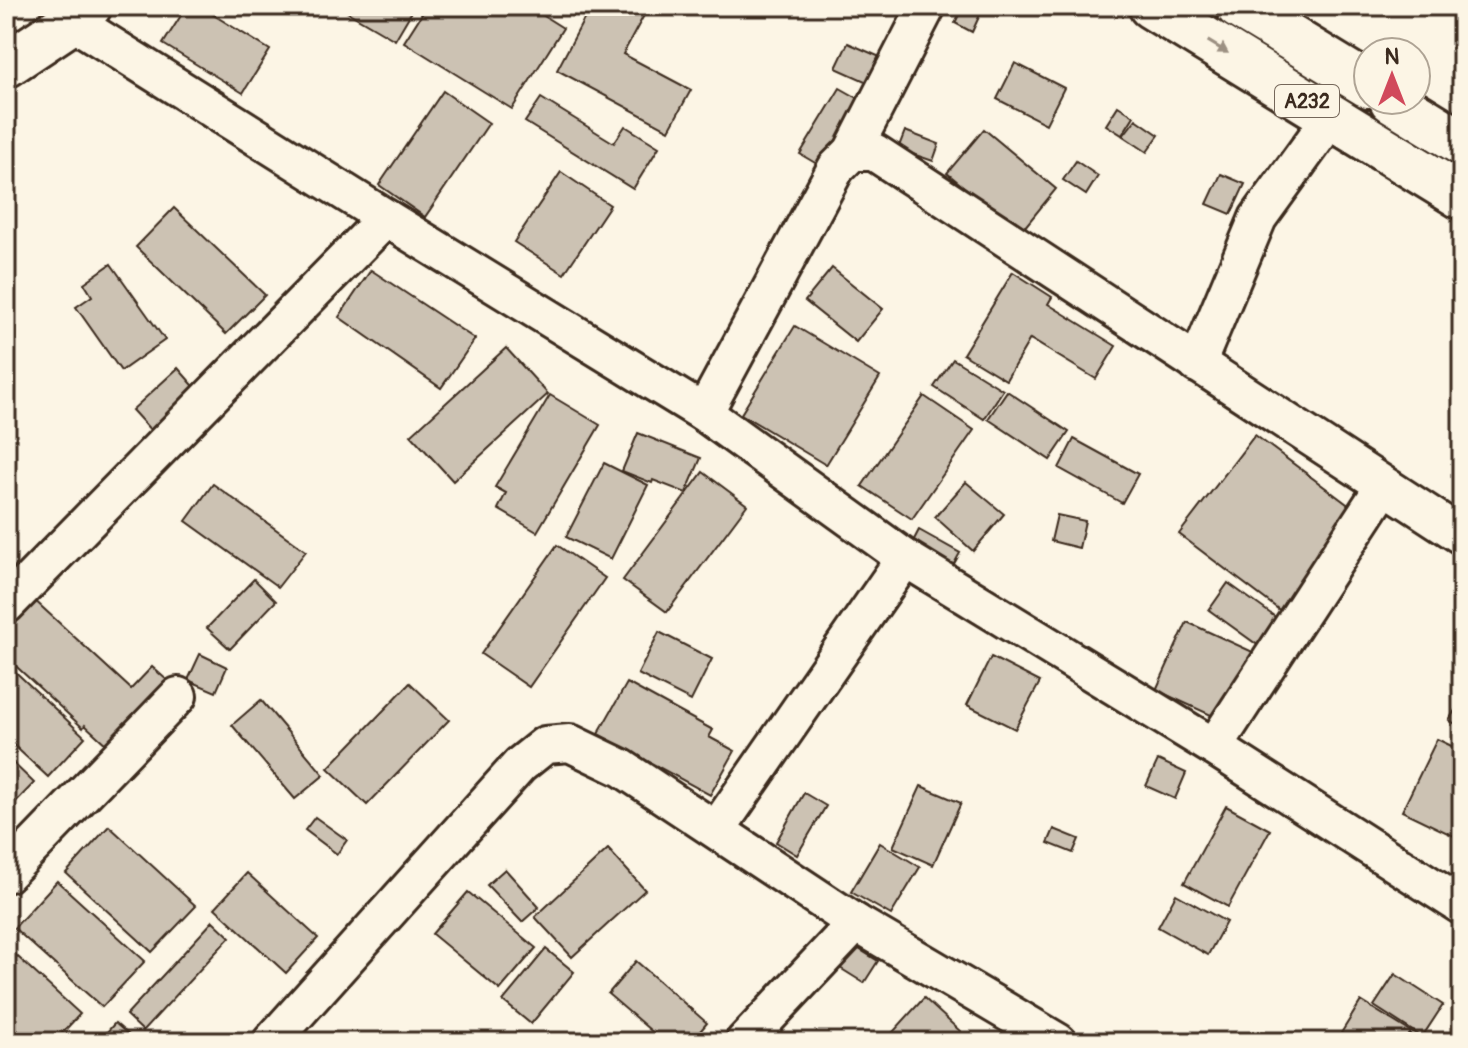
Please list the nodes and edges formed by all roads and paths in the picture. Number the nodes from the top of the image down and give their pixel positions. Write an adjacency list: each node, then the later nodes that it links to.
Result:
1 (927, 6): 10 (street)
2 (1151, 6): 7 (main road, A232, one-way to 7)
3 (1238, 6): 6 (main road, A232)
4 (80, 13): 5 (main road); 12 (street)
5 (6, 65)
6 (1352, 75)
7 (1332, 116): 11 (main road, A232); 13 (street)
8 (1418, 116): 9 (main road)
9 (1462, 143)
10 (852, 152): 13 (street); 14 (street)
11 (1462, 197)
12 (386, 218): 14 (street); 18 (street)
13 (1197, 364): 15 (street)
14 (704, 413): 17 (street)
15 (1384, 486): 16 (street); 20 (street)
16 (1462, 536)
17 (905, 558): 20 (street); 21 (street)
18 (6, 605)
19 (178, 696): 22 (street)
20 (1214, 747): 23 (street)
21 (717, 829): 24 (street); 25 (street)
22 (6, 874)
23 (1462, 906)
24 (856, 923): 26 (street); 27 (street)
25 (271, 1042)
26 (744, 1042)
27 (1058, 1042)

